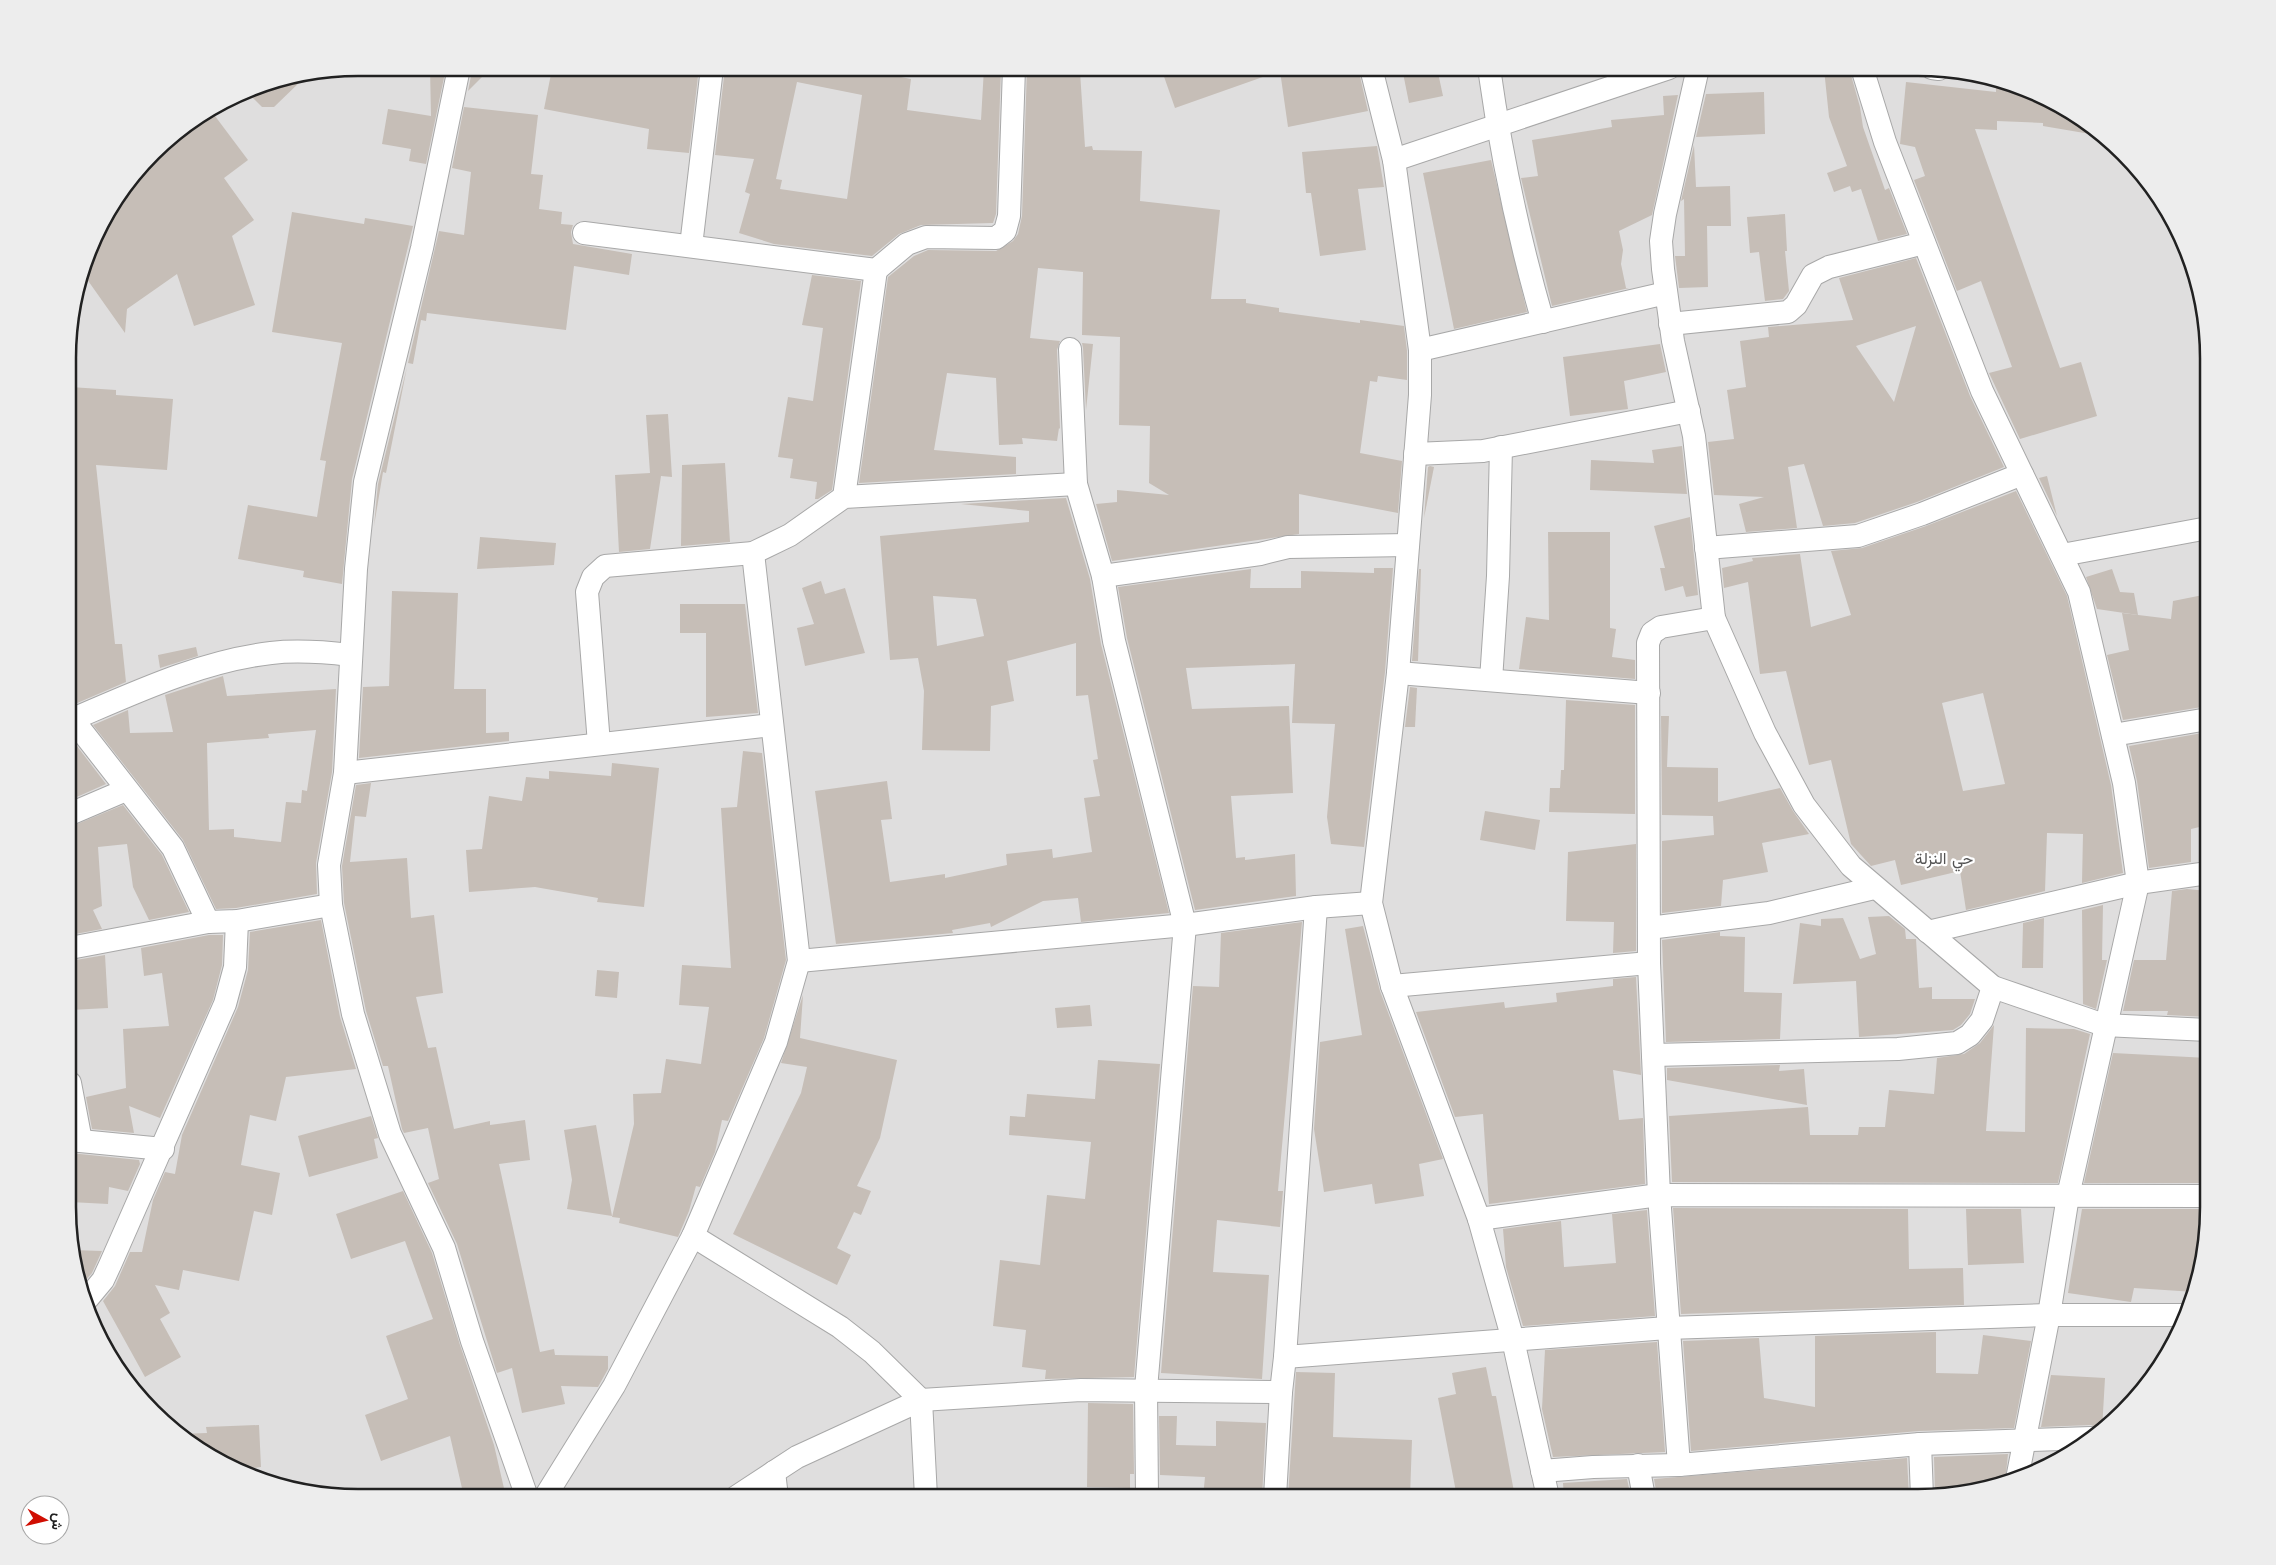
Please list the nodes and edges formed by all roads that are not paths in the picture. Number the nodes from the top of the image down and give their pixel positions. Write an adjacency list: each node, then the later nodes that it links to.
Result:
1 (457, 76): 33 (street)
2 (711, 76): 13 (street)
3 (1014, 76): 14 (street)
4 (1373, 76): 10 (street)
5 (1490, 76): 9 (street)
6 (1645, 76): 9 (street)
7 (1696, 76): 15 (street)
8 (1864, 76): 12 (street)
9 (1497, 126): 10 (street); 16 (street)
10 (1394, 160): 19 (street)
11 (584, 233): 13 (street)
12 (1924, 243): 17 (street); 23 (street)
13 (691, 246): 14 (street)
14 (876, 270): 25 (street)
15 (1666, 294): 16 (street); 17 (street)
16 (1543, 322): 19 (street)
17 (1670, 324): 20 (street)
18 (1070, 350): 24 (street)
19 (1420, 350): 22 (street)
20 (1689, 411): 21 (street); 28 (street)
21 (1500, 447): 22 (street); 35 (street)
22 (1415, 454): 27 (street)
23 (2022, 474): 28 (street); 30 (street)
24 (1076, 484): 25 (street); 31 (street)
25 (844, 496): 29 (street)
26 (2200, 529): 30 (street)
27 (1408, 545): 31 (street); 34 (street)
28 (1706, 548): 32 (street)
29 (753, 552): 40 (street); 42 (street)
30 (2062, 555): 41 (street)
31 (1103, 576): 54 (street)
32 (1714, 618): 36 (street); 48 (street)
33 (350, 655): 37 (street); 43 (street)
34 (1398, 673): 35 (street); 49 (street)
35 (1491, 680): 36 (street)
36 (1649, 693): 55 (street)
37 (76, 715)
38 (2200, 720): 41 (street)
39 (76, 724): 44 (street)
40 (772, 725): 42 (street); 58 (street)
41 (2113, 735): 47 (street)
42 (599, 744): 43 (street)
43 (345, 772): 50 (street)
44 (126, 790): 45 (street); 53 (street)
45 (76, 811)
46 (2200, 874): 47 (street)
47 (2138, 883): 56 (street); 62 (street)
48 (1874, 888): 55 (street); 56 (street)
49 (1371, 903): 51 (street); 60 (street)
50 (331, 904): 52 (street); 89 (street)
51 (1316, 907): 54 (street); 77 (street)
52 (237, 920): 53 (street); 66 (street)
53 (208, 922): 57 (street)
54 (1185, 925): 58 (street); 78 (street)
55 (1649, 928): 59 (street)
56 (1928, 932): 61 (street)
57 (76, 947)
58 (799, 961): 71 (street)
59 (1649, 963): 60 (street); 64 (street)
60 (1392, 986): 70 (street)
61 (1992, 987): 62 (street); 64 (street)
62 (2104, 1025): 63 (street); 68 (street)
63 (2200, 1030)
64 (1653, 1055): 67 (street)
65 (76, 1140): 66 (street)
66 (163, 1149): 72 (street)
67 (1659, 1195): 68 (street); 70 (street); 75 (street)
68 (2068, 1196): 69 (street); 73 (street)
69 (2200, 1196)
70 (1479, 1220): 76 (street)
71 (693, 1236): 80 (street); 90 (street)
72 (90, 1295)
73 (2049, 1315): 74 (street); 75 (street); 82 (street)
74 (2178, 1315)
75 (1667, 1328): 76 (street); 85 (street)
76 (1513, 1340): 77 (street); 87 (street)
77 (1285, 1357): 79 (street)
78 (1146, 1389): 79 (street); 80 (street); 94 (street)
79 (1281, 1392): 95 (street)
80 (921, 1400): 88 (street); 93 (street)
81 (2078, 1438): 82 (street)
82 (2024, 1439): 83 (street); 86 (street)
83 (1920, 1444): 85 (street); 98 (street)
84 (1638, 1465): 85 (street); 87 (street); 97 (street)
85 (1679, 1465)
86 (2018, 1470)
87 (1542, 1471): 96 (street)
88 (774, 1472): 91 (street); 92 (street)
89 (524, 1489)
90 (550, 1489)
91 (748, 1489)
92 (776, 1489)
93 (926, 1489)
94 (1147, 1489)
95 (1275, 1489)
96 (1546, 1489)
97 (1642, 1489)
98 (1922, 1489)

